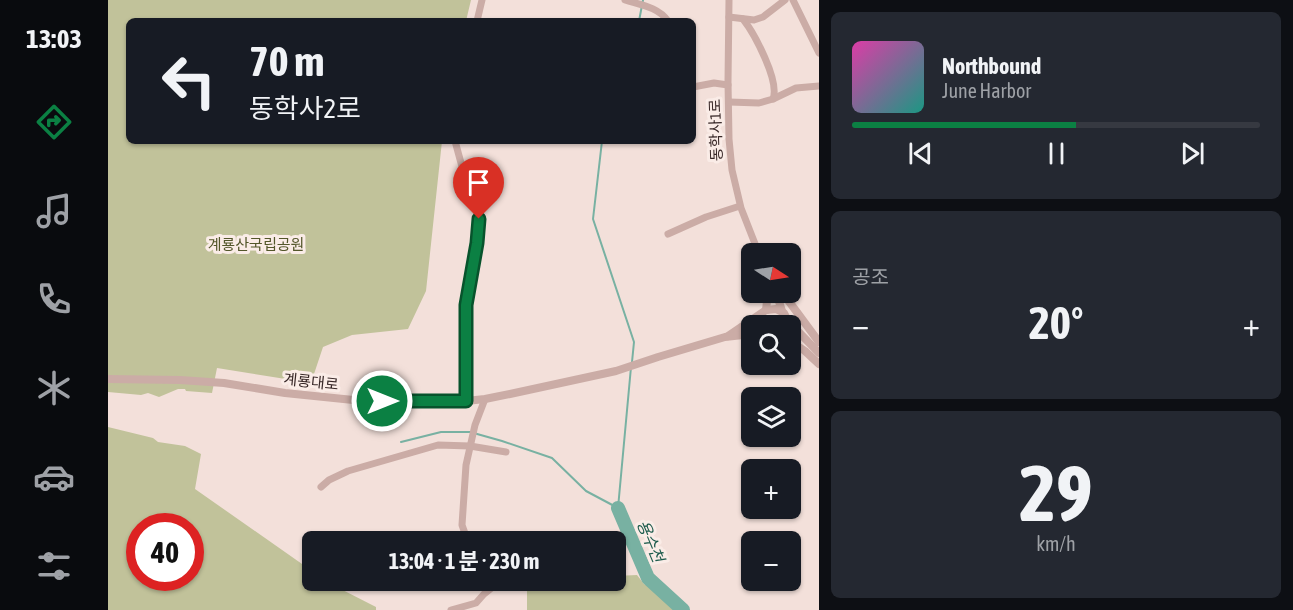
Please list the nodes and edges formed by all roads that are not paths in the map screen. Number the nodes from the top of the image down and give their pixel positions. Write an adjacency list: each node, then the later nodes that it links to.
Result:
1 (482, 0): 7 (street)
2 (625, 0): 8 (street)
3 (729, 0): 6 (street, 동학사1로)
4 (785, 0): 9 (street)
5 (793, 0): 10 (street)
6 (729, 17): 9 (street); 11 (street, 동학사1로)
7 (478, 18)
8 (666, 18)
9 (743, 19): 14 (street)
10 (819, 53)
11 (728, 85): 12 (street); 15 (street, 동학사1로)
12 (696, 86)
13 (819, 86): 14 (street)
14 (773, 99): 15 (street)
15 (729, 102): 17 (street, 동학사1로)
16 (455, 144): 36 (street)
17 (740, 206): 18 (street); 19 (street, 동학사1로)
18 (668, 234)
19 (755, 243)
20 (766, 303): 24 (street)
21 (779, 303): 23 (street)
22 (790, 303): 30 (street)
23 (782, 311): 24 (street); 26 (street)
24 (765, 312): 25 (street); 29 (street)
25 (762, 315)
26 (785, 315)
27 (741, 336): 29 (street)
28 (801, 336): 32 (street)
29 (725, 338): 35 (street, 계룡대로)
30 (819, 342)
31 (801, 348): 33 (street)
32 (819, 353)
33 (819, 364)
34 (108, 379): 36 (street, 계룡대로)
35 (485, 399): 36 (street, 계룡대로); 37 (street)
36 (466, 401)
37 (471, 442): 38 (street); 39 (street); 40 (street)
38 (506, 452)
39 (321, 487)
40 (464, 531)
41 (490, 591): 42 (street)
42 (476, 606): 43 (street)
43 (452, 610)

